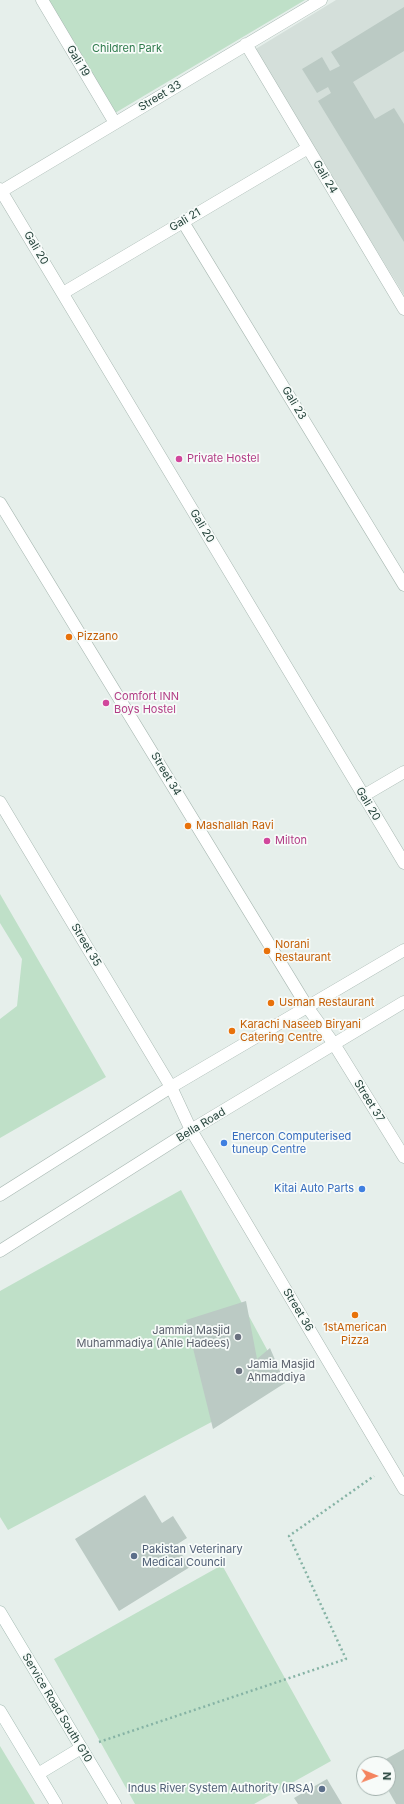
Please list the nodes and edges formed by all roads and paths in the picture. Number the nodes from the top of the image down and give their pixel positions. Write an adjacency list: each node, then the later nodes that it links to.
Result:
1 (42, 0): 4 (street, Gali 19)
2 (321, 0): 3 (street, Street 33)
3 (246, 44): 4 (street, Street 33); 5 (street, Gali 24)
4 (115, 123): 6 (street, Street 33)
5 (308, 148): 7 (street, Gali 21); 9 (street, Gali 24)
6 (0, 191): 8 (street, Gali 20)
7 (183, 222): 8 (street, Gali 21); 11 (street, Gali 23)
8 (62, 293): 13 (street, Gali 20)
9 (404, 309)
10 (0, 503): 18 (street, Street 34)
11 (404, 585)
12 (404, 772): 13 (street)
13 (364, 796): 15 (street, Gali 20)
14 (0, 802): 20 (street, Street 35)
15 (404, 864)
16 (404, 950): 18 (street)
17 (404, 1002): 19 (street, Bella Road)
18 (308, 1008): 19 (street, Street 34); 20 (street)
19 (334, 1044): 21 (street, Bella Road); 22 (street, Street 37)
20 (171, 1087): 21 (street, Street 35); 23 (street)
21 (192, 1130): 24 (street, Bella Road); 25 (street, Street 36)
22 (404, 1157)
23 (0, 1195)
24 (0, 1251)
25 (390, 1465): 26 (street, Street 36); 29 (path)
26 (404, 1489)
27 (0, 1612): 29 (street, Service Road South G10)
28 (0, 1711): 30 (street)
29 (81, 1748): 30 (street); 32 (street, Service Road South G10)
30 (38, 1774): 31 (street)
31 (56, 1804)
32 (115, 1804)

